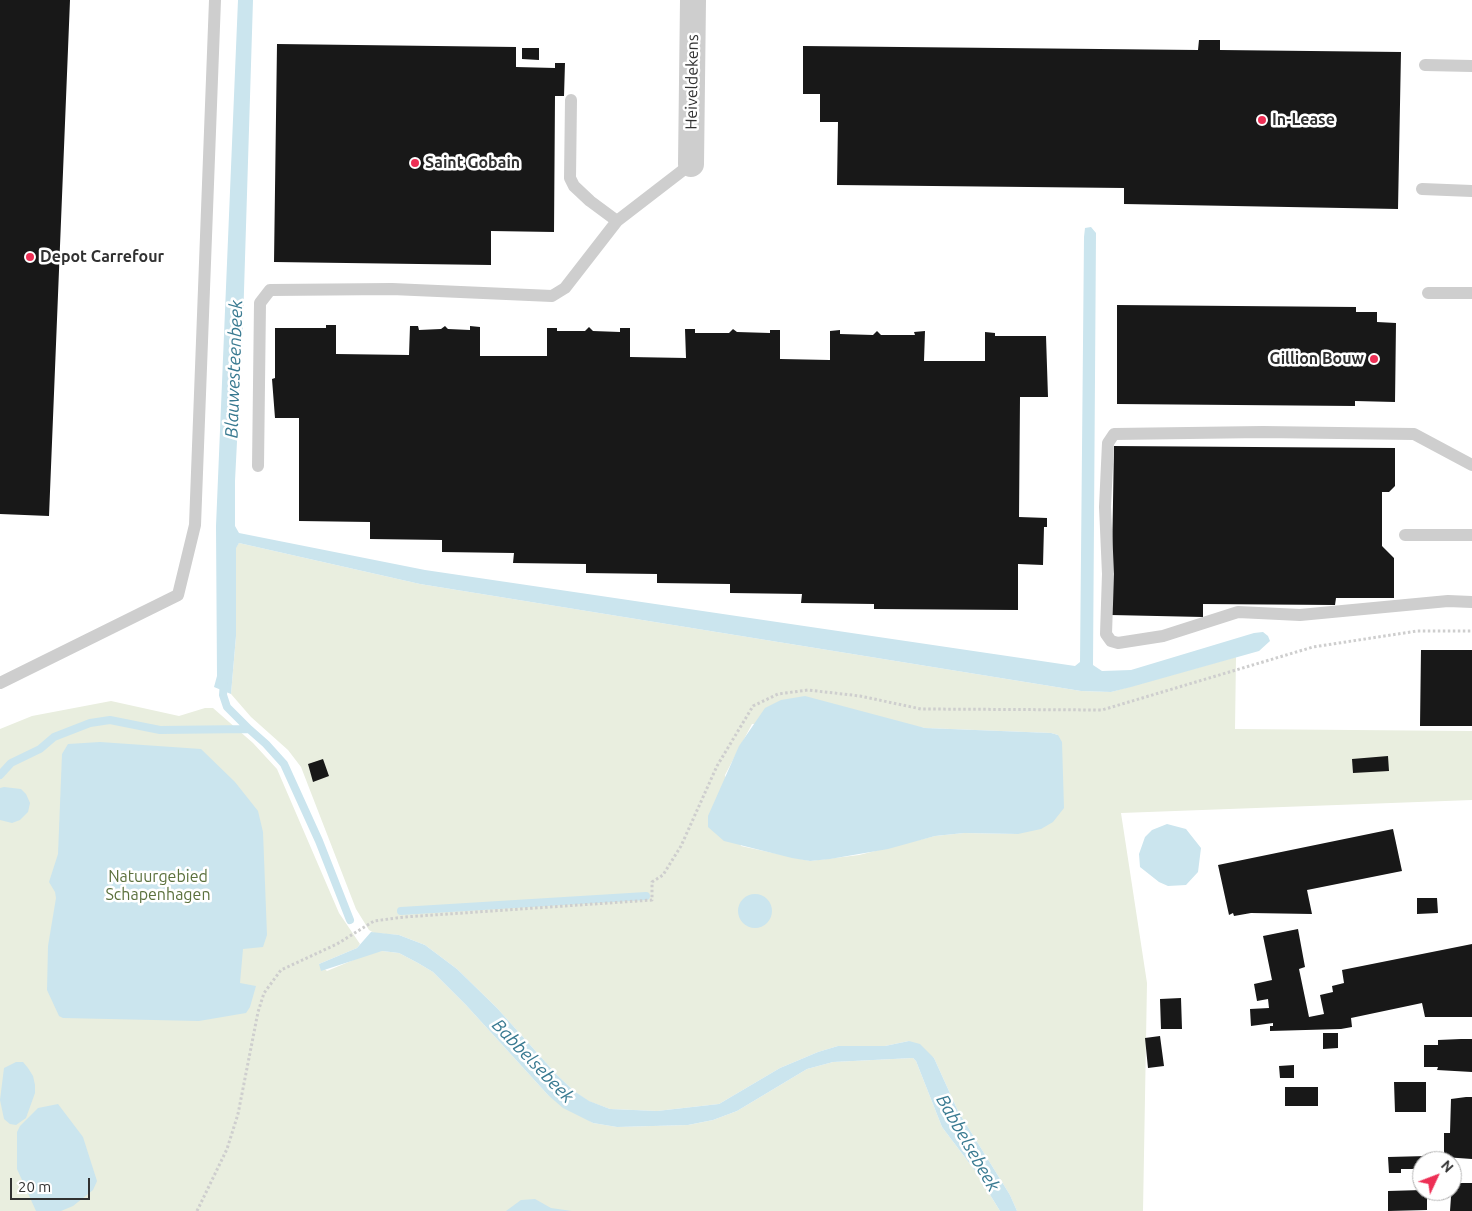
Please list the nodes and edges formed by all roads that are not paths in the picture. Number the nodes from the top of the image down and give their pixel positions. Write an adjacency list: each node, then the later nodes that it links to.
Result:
1 (215, 0): 17 (lane)
2 (693, 0): 6 (street, Heiveldekens)
3 (1425, 65): 4 (lane)
4 (1472, 66)
5 (571, 100): 9 (lane)
6 (691, 164): 9 (lane)
7 (1422, 189): 8 (lane)
8 (1472, 190)
9 (616, 221): 13 (lane)
10 (1428, 293): 11 (lane)
11 (1472, 293)
12 (1472, 465): 16 (lane)
13 (258, 466)
14 (1405, 535): 15 (lane)
15 (1472, 535)
16 (1472, 602)
17 (0, 682)

